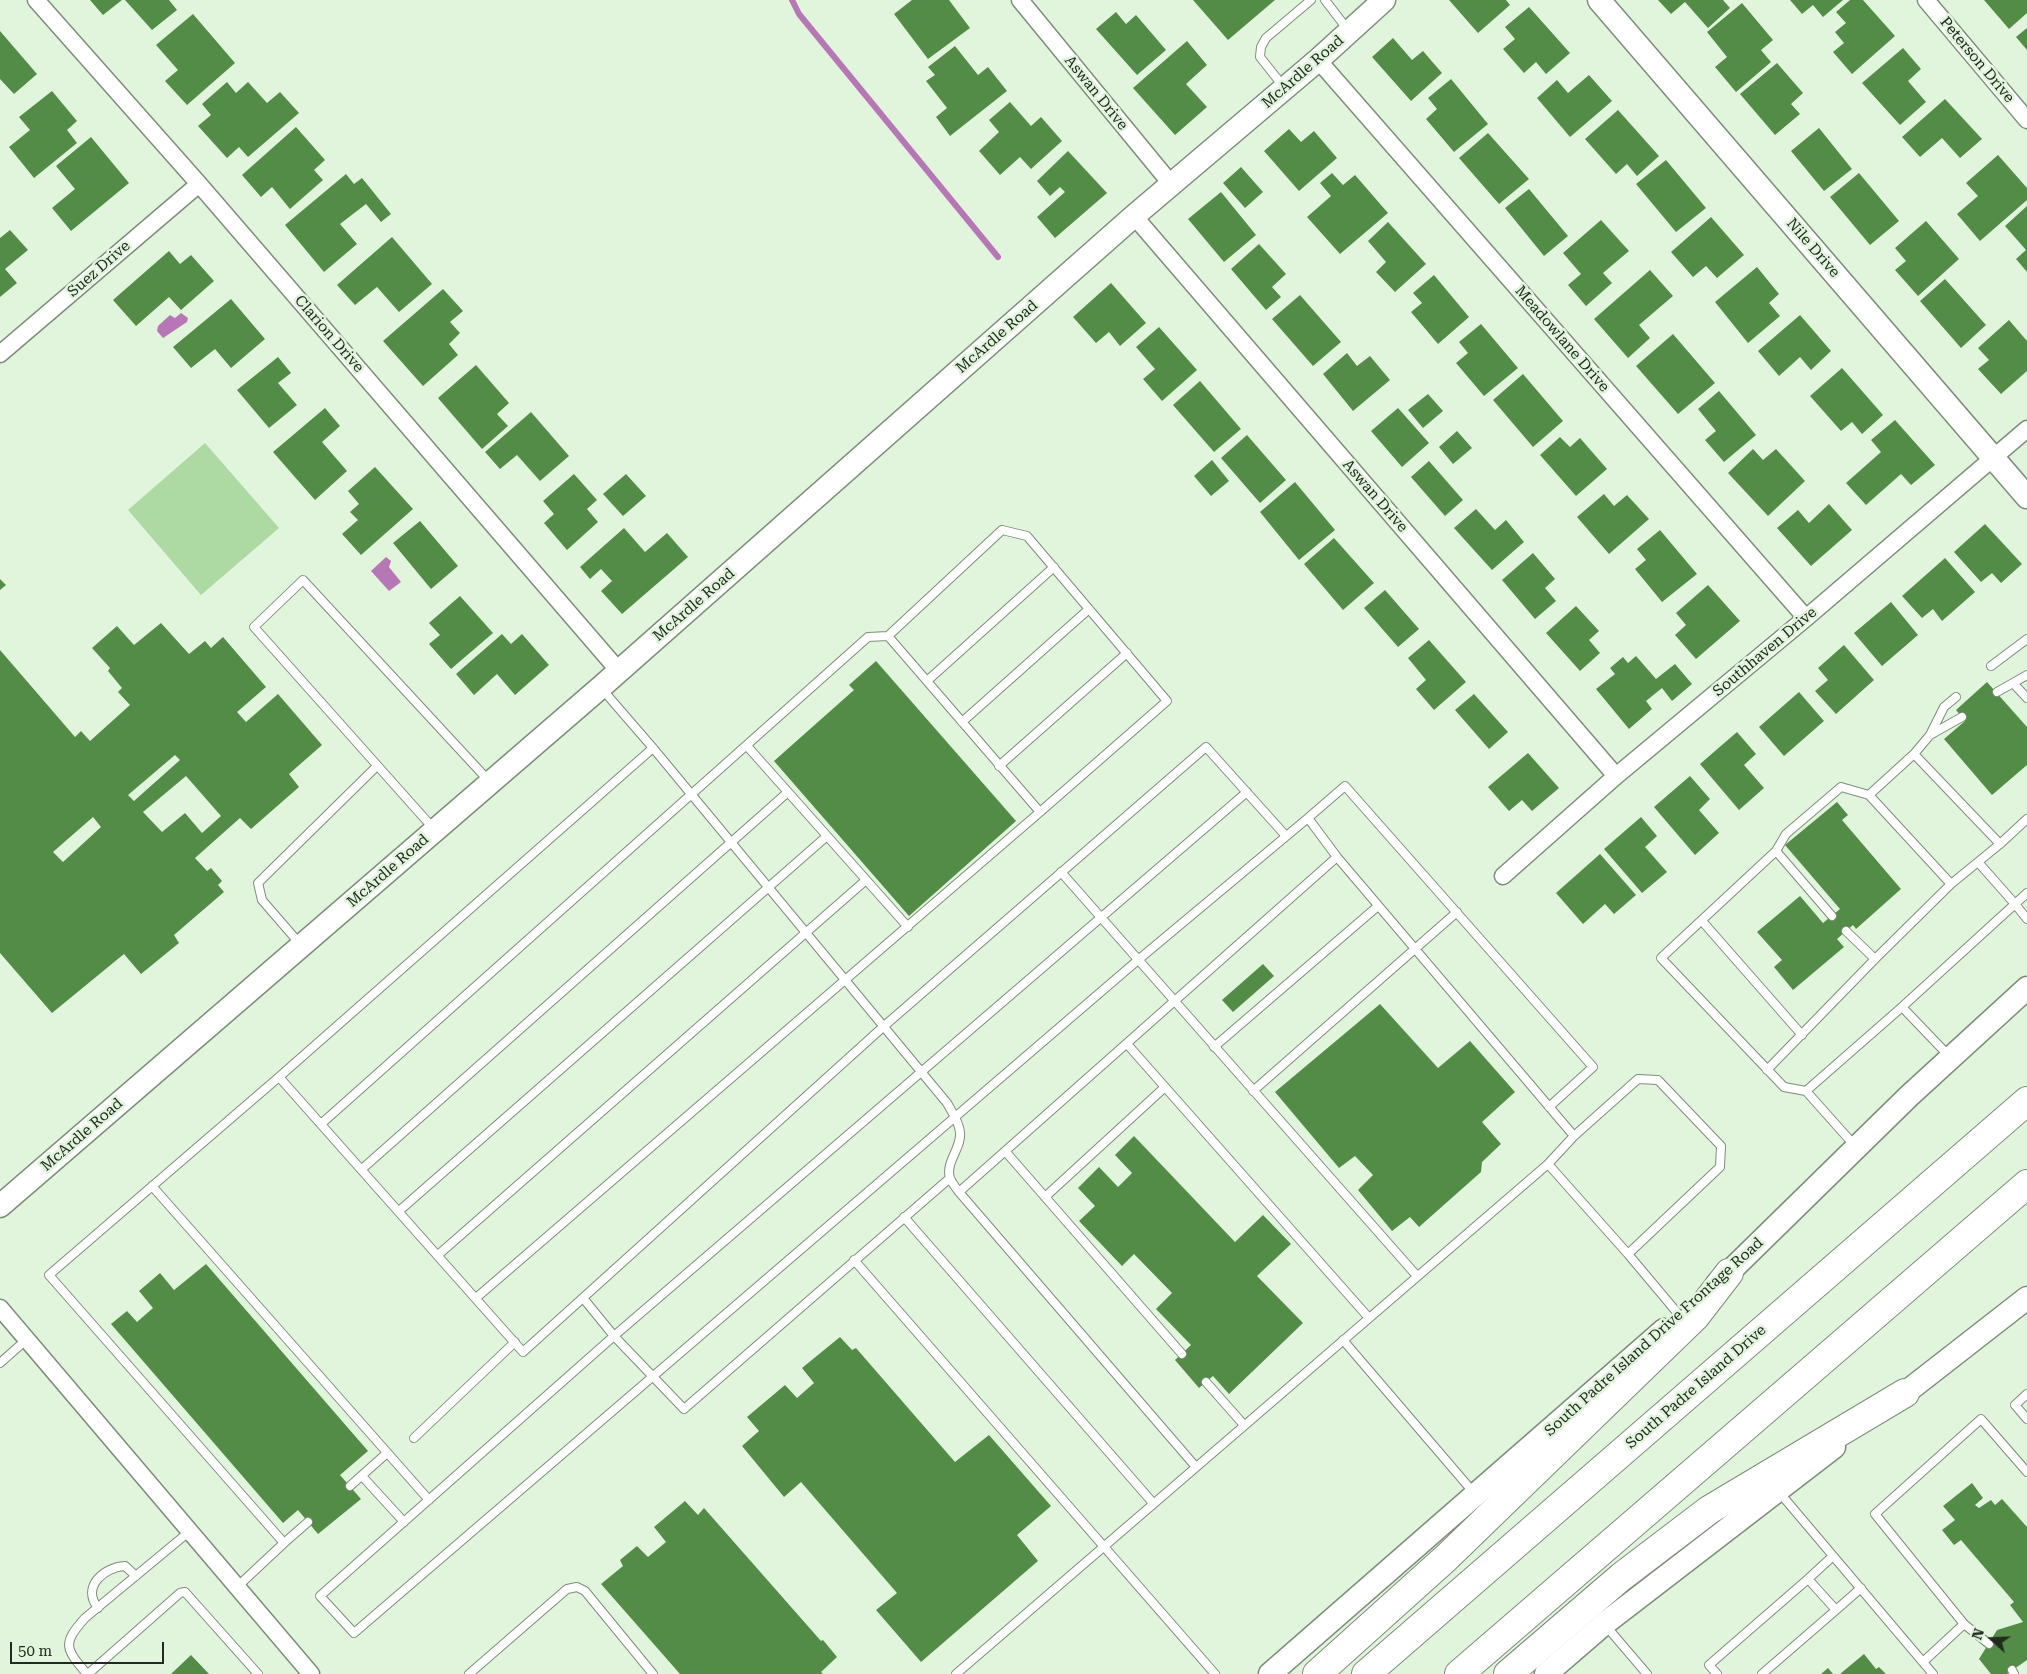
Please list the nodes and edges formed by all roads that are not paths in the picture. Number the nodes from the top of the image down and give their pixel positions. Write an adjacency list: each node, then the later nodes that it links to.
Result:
1 (36, 0): 12 (street, Clarion Drive)
2 (1020, 0): 13 (street, Aswan Drive)
3 (1311, 0): 10 (lane)
4 (1325, 0): 8 (lane)
5 (1384, 0): 8 (main road, McArdle Road)
6 (1599, 0): 17 (main road, Nile Drive)
7 (1926, 0): 11 (street, Peterson Drive)
8 (1349, 31): 9 (main road, McArdle Road)
9 (1318, 60): 10 (main road, McArdle Road); 21 (street, Meadowlane Drive)
10 (1285, 88): 13 (main road, McArdle Road)
11 (2027, 120)
12 (199, 184): 15 (street, Suez Drive); 26 (street, Clarion Drive)
13 (1172, 185): 14 (main road, McArdle Road)
14 (1134, 216): 26 (main road, McArdle Road); 42 (street, Aswan Drive)
15 (0, 354)
16 (2027, 429): 17 (street, Southhaven Drive)
17 (1994, 458): 18 (main road, Nile Drive); 21 (street, Southhaven Drive)
18 (2027, 497)
19 (1054, 567): 20 (lane); 22 (lane); 28 (lane)
20 (1089, 609): 24 (lane); 35 (lane)
21 (1806, 618): 42 (street, Southhaven Drive)
22 (888, 636): 28 (lane); 37 (lane)
23 (2027, 639): 25 (lane)
24 (1126, 653): 41 (lane); 48 (lane)
25 (1992, 666)
26 (619, 670): 30 (main road, McArdle Road)
27 (2027, 675): 29 (lane)
28 (927, 682): 35 (lane)
29 (2013, 683): 31 (lane); 33 (lane)
30 (600, 687): 38 (lane); 43 (main road, McArdle Road)
31 (1997, 692)
32 (1956, 697): 36 (lane)
33 (2027, 698)
34 (1962, 717): 36 (lane)
35 (962, 722): 41 (lane)
36 (1930, 735): 39 (lane)
37 (747, 746): 44 (lane); 46 (lane)
38 (653, 748): 46 (lane); 90 (lane)
39 (1914, 754): 47 (lane); 55 (lane)
40 (377, 766): 43 (lane); 51 (lane); 75 (lane)
41 (1000, 766): 48 (lane)
42 (1616, 776): 60 (street, Southhaven Drive)
43 (490, 783): 51 (main road, McArdle Road)
44 (788, 792): 52 (lane); 54 (lane)
45 (1247, 792): 53 (lane); 59 (lane); 68 (lane)
46 (692, 795): 54 (lane); 97 (lane)
47 (1869, 795): 56 (lane); 62 (lane)
48 (1040, 812): 72 (lane)
49 (1308, 818): 53 (lane); 57 (lane); 67 (lane)
50 (2027, 819): 55 (lane)
51 (435, 831): 75 (main road, McArdle Road)
52 (827, 836): 61 (lane); 63 (lane)
53 (1286, 836): 78 (lane)
54 (730, 842): 63 (lane); 102 (lane)
55 (2000, 844): 58 (lane)
56 (1776, 851): 69 (lane); 71 (lane)
57 (1338, 857): 66 (lane); 81 (lane)
58 (1978, 862): 62 (lane); 65 (lane)
59 (1061, 872): 68 (lane); 83 (lane)
60 (1503, 876)
61 (866, 880): 72 (lane); 74 (lane)
62 (1952, 884): 77 (lane)
63 (768, 887): 74 (lane); 109 (lane)
64 (2027, 893): 65 (lane)
65 (2015, 904): 70 (lane); 82 (lane)
66 (1378, 906): 76 (lane); 86 (lane)
67 (1457, 912): 76 (lane); 95 (lane)
68 (1101, 916): 78 (lane); 89 (lane)
69 (1832, 916)
70 (2027, 919)
71 (1702, 921): 84 (lane); 88 (lane)
72 (908, 927): 79 (lane)
73 (1846, 931): 77 (lane)
74 (805, 932): 79 (lane); 112 (lane)
75 (302, 945): 108 (main road, McArdle Road)
76 (1415, 949): 92 (lane); 95 (lane)
77 (1875, 958): 84 (lane)
78 (1138, 960): 81 (lane); 96 (lane)
79 (846, 981): 83 (lane); 116 (lane)
80 (2027, 988): 87 (main road, South Padre Island Drive Frontage Road)
81 (1174, 1002): 85 (lane); 86 (lane)
82 (1902, 1007): 87 (lane); 93 (lane)
83 (883, 1027): 89 (lane); 117 (lane)
84 (1802, 1035): 88 (lane)
85 (1126, 1044): 91 (lane); 100 (lane)
86 (1214, 1047): 92 (lane)
87 (1950, 1058): 99 (main road, South Padre Island Drive Frontage Road)
88 (1767, 1070): 93 (lane)
89 (920, 1071): 96 (lane); 122 (lane)
90 (279, 1076): 97 (lane); 105 (lane)
91 (1165, 1087): 107 (lane); 121 (lane)
92 (1253, 1091): 115 (lane)
93 (1806, 1091): 99 (lane)
94 (2027, 1101): 169 (highway, South Padre Island Drive)
95 (1549, 1107): 98 (lane)
96 (956, 1117): 103 (lane); 128 (lane)
97 (321, 1124): 102 (lane)
98 (1574, 1136): 101 (lane); 111 (lane)
99 (1857, 1147): 114 (main road, South Padre Island Drive Frontage Road)
100 (1005, 1151): 106 (lane); 107 (lane)
101 (1548, 1164): 111 (lane); 115 (lane)
102 (362, 1169): 109 (lane)
103 (950, 1178): 106 (lane); 110 (lane)
104 (2027, 1184): 170 (highway)
105 (152, 1186): 135 (lane); 147 (lane)
106 (959, 1192): 136 (lane)
107 (1045, 1197): 126 (lane)
108 (0, 1206)
109 (398, 1211): 112 (lane)
110 (904, 1217): 113 (lane); 143 (lane)
111 (1628, 1254): 120 (lane)
112 (438, 1255): 116 (lane)
113 (854, 1260): 128 (lane); 148 (lane)
114 (1729, 1274): 120 (main road, South Padre Island Drive Frontage Road); 168 (highway)
115 (1417, 1276): 121 (lane)
116 (476, 1298): 125 (lane)
117 (583, 1298): 122 (lane); 125 (lane)
118 (2027, 1298): 130 (main road)
119 (0, 1308): 123 (street)
120 (1680, 1316): 141 (main road, South Padre Island Drive Frontage Road)
121 (1369, 1318): 124 (lane)
122 (614, 1336): 128 (lane); 142 (lane)
123 (26, 1340): 127 (lane); 146 (street)
124 (1343, 1340): 133 (lane); 141 (lane)
125 (515, 1342): 134 (lane)
126 (1182, 1354)
127 (0, 1363)
128 (652, 1376): 145 (lane)
129 (1206, 1382): 133 (lane)
130 (1905, 1392): 140 (main road); 171 (highway)
131 (2027, 1394): 132 (lane)
132 (2027, 1420)
133 (1244, 1425): 136 (lane)
134 (414, 1438)
135 (387, 1453): 138 (lane); 142 (lane)
136 (1196, 1467): 143 (lane)
137 (2027, 1472): 157 (lane)
138 (362, 1476): 139 (lane); 145 (lane)
139 (350, 1486)
140 (1778, 1490): 149 (lane); 156 (main road)
141 (1476, 1495): 167 (main road, South Padre Island Drive Frontage Road)
142 (428, 1500): 145 (lane)
143 (1153, 1503): 148 (lane)
144 (308, 1522): 147 (lane)
145 (404, 1522)
146 (190, 1531): 150 (lane); 152 (street)
147 (284, 1543): 152 (lane)
148 (1104, 1546): 165 (lane); 166 (lane)
149 (1833, 1556): 151 (lane); 153 (lane)
150 (136, 1576): 154 (lane); 154 (lane)
151 (1808, 1579): 155 (lane); 174 (lane)
152 (237, 1587): 162 (street)
153 (1860, 1588): 155 (lane); 159 (lane)
154 (98, 1608): 160 (lane)
155 (1836, 1610): 175 (lane)
156 (1604, 1624): 172 (main road); 173 (lane)
157 (1964, 1624): 158 (lane); 159 (lane)
158 (1988, 1644)
159 (1923, 1662): 176 (lane)
160 (88, 1674): 161 (lane)
161 (258, 1674)
162 (311, 1674)
163 (469, 1674): 164 (lane)
164 (653, 1674)
165 (956, 1674)
166 (1215, 1674)
167 (1270, 1674)
168 (1317, 1674)
169 (1366, 1674)
170 (1459, 1674)
171 (1508, 1674)
172 (1546, 1674)
173 (1647, 1674)
174 (1717, 1674)
175 (1762, 1674)
176 (1933, 1674)

